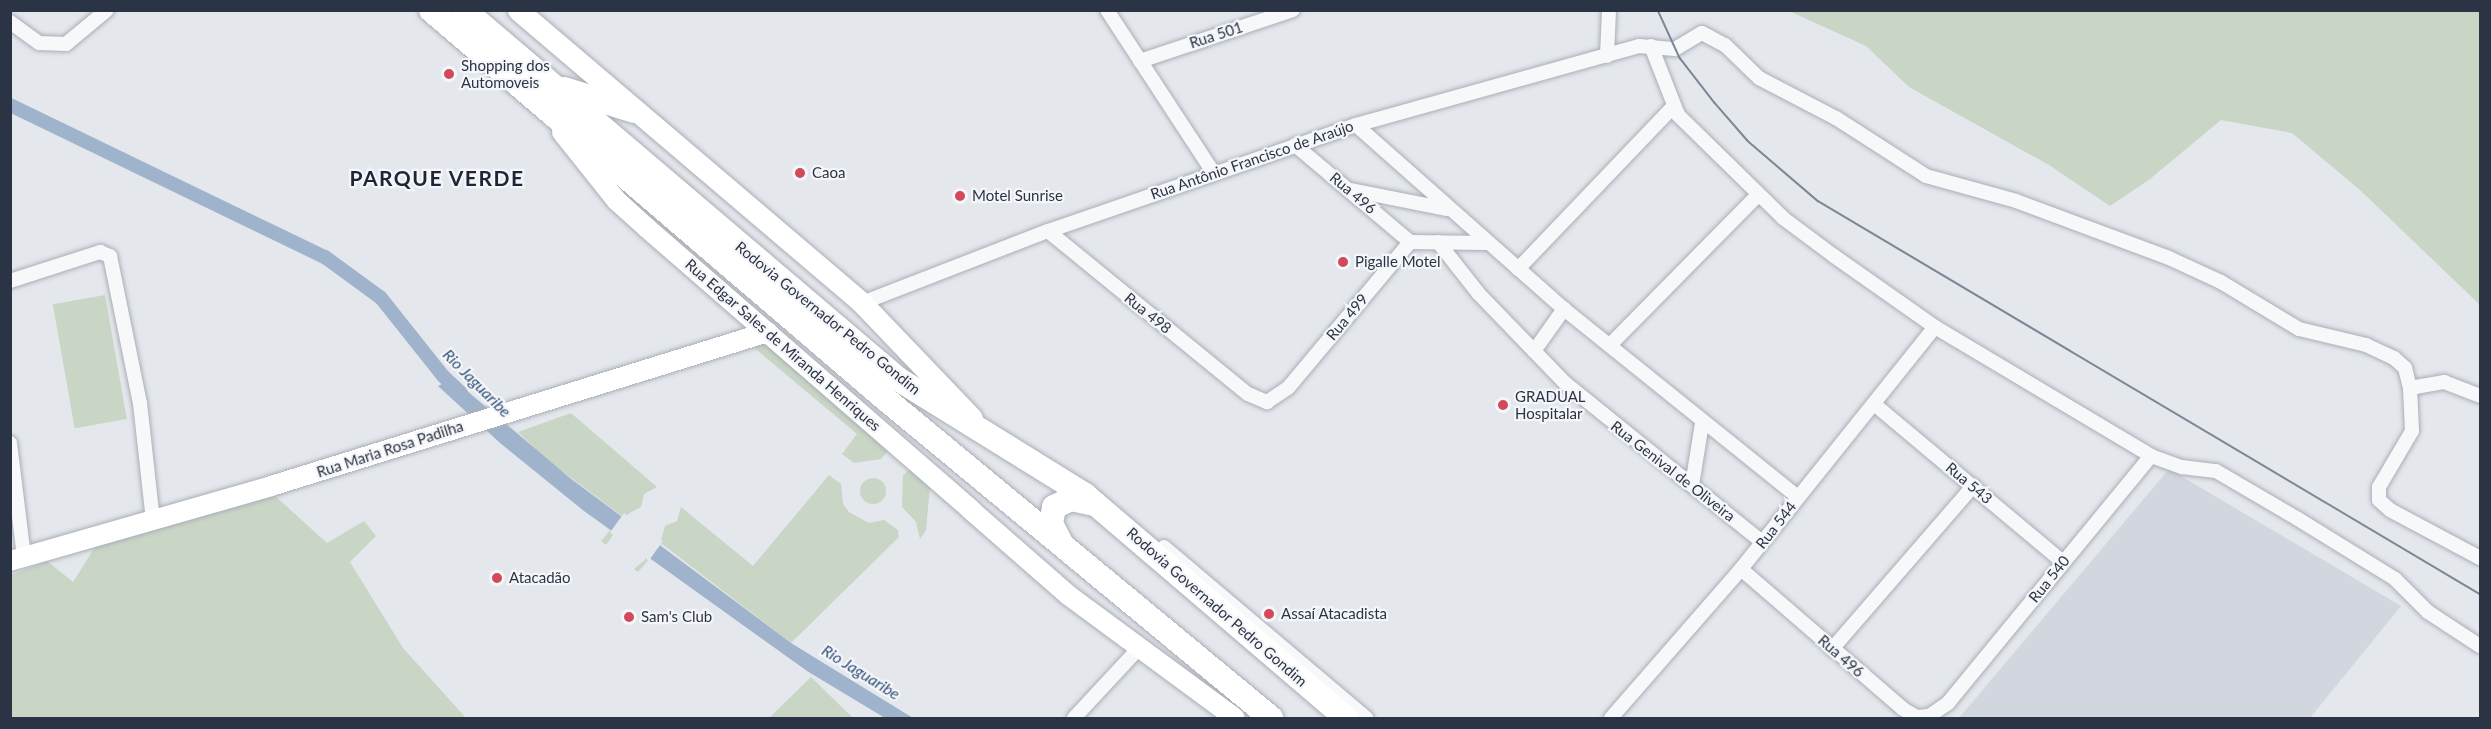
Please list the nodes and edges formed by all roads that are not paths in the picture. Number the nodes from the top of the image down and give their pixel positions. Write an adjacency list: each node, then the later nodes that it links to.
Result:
1 (107, 10): 8 (street)
2 (431, 10): 12 (highway, Rodovia Governador Pedro Gondim)
3 (464, 10): 12 (highway, Rodovia Governador Pedro Gondim)
4 (518, 10): 14 (main road)
5 (1107, 10): 11 (street)
6 (1293, 10): 11 (street, Rua 501)
7 (1609, 10): 10 (street)
8 (10, 22)
9 (1651, 46): 10 (street, Rua Antônio Francisco de Araújo); 13 (street); 33 (street, Rua Antônio Francisco de Araújo)
10 (1607, 56): 15 (street, Rua Antônio Francisco de Araújo)
11 (1140, 61): 17 (street)
12 (543, 90): 14 (highway); 30 (main road, Rua Edgar Sales de Miranda Henriques); 38 (highway, Rodovia Governador Pedro Gondim); 48 (highway, Rodovia Governador Pedro Gondim)
13 (1673, 107): 19 (street); 25 (street)
14 (634, 111): 27 (main road)
15 (1356, 125): 16 (street, Rua Antônio Francisco de Araújo); 20 (street)
16 (1295, 145): 17 (street, Rua Antônio Francisco de Araújo); 18 (street, Rua 496)
17 (1214, 172): 21 (street, Rua Antônio Francisco de Araújo)
18 (1348, 189): 20 (street); 22 (street, Rua 496)
19 (1758, 195): 29 (street); 31 (street)
20 (1449, 209): 24 (street)
21 (1048, 231): 27 (street, Rua Antônio Francisco de Araújo); 34 (street, Rua 498)
22 (1410, 242): 23 (street); 34 (street, Rua 499)
23 (1438, 242): 24 (street); 32 (street, Rua Genival de Oliveira)
24 (1486, 243): 25 (street)
25 (1518, 269): 28 (street)
26 (10, 281): 46 (street)
27 (862, 303): 38 (main road)
28 (1564, 309): 31 (street); 32 (street)
29 (1935, 327): 36 (street, Rua 544); 41 (street)
30 (768, 332): 46 (main road, Rua Maria Rosa Padilha); 53 (main road, Rua Edgar Sales de Miranda Henriques)
31 (1610, 345): 37 (street)
32 (1534, 351): 42 (street, Rua Genival de Oliveira)
33 (2410, 388): 35 (street); 49 (street)
34 (1248, 394)
35 (2481, 396)
36 (1874, 404): 43 (street, Rua 543); 44 (street, Rua 544)
37 (1702, 423): 42 (street); 44 (street)
38 (986, 430): 40 (highway, Rodovia Governador Pedro Gondim)
39 (10, 443): 50 (street)
40 (1015, 452): 45 (highway, Rodovia Governador Pedro Gondim); 62 (street)
41 (2151, 456): 51 (street, Rua 540); 54 (street)
42 (1692, 484): 47 (street, Rua Genival de Oliveira)
43 (1973, 486): 51 (street, Rua 543); 55 (street)
44 (1798, 497): 47 (street, Rua 544)
45 (1097, 505): 48 (highway); 57 (highway, Rodovia Governador Pedro Gondim)
46 (153, 521): 50 (main road, Rua Maria Rosa Padilha)
47 (1762, 542): 52 (street, Rua 544)
48 (1062, 545): 60 (highway, Rodovia Governador Pedro Gondim)
49 (2481, 558)
50 (17, 559)
51 (2062, 562): 56 (street, Rua 540)
52 (1741, 569): 55 (street, Rua 496); 63 (street, Rua 544)
53 (1142, 646): 58 (street); 59 (main road, Rua Edgar Sales de Miranda Henriques)
54 (2481, 646)
55 (1832, 649): 56 (street, Rua 496)
56 (1948, 703)
57 (1326, 709): 61 (highway, Rodovia Governador Pedro Gondim)
58 (1074, 718)
59 (1235, 718)
60 (1271, 718)
61 (1346, 718)
62 (1366, 718)
63 (1611, 718)

